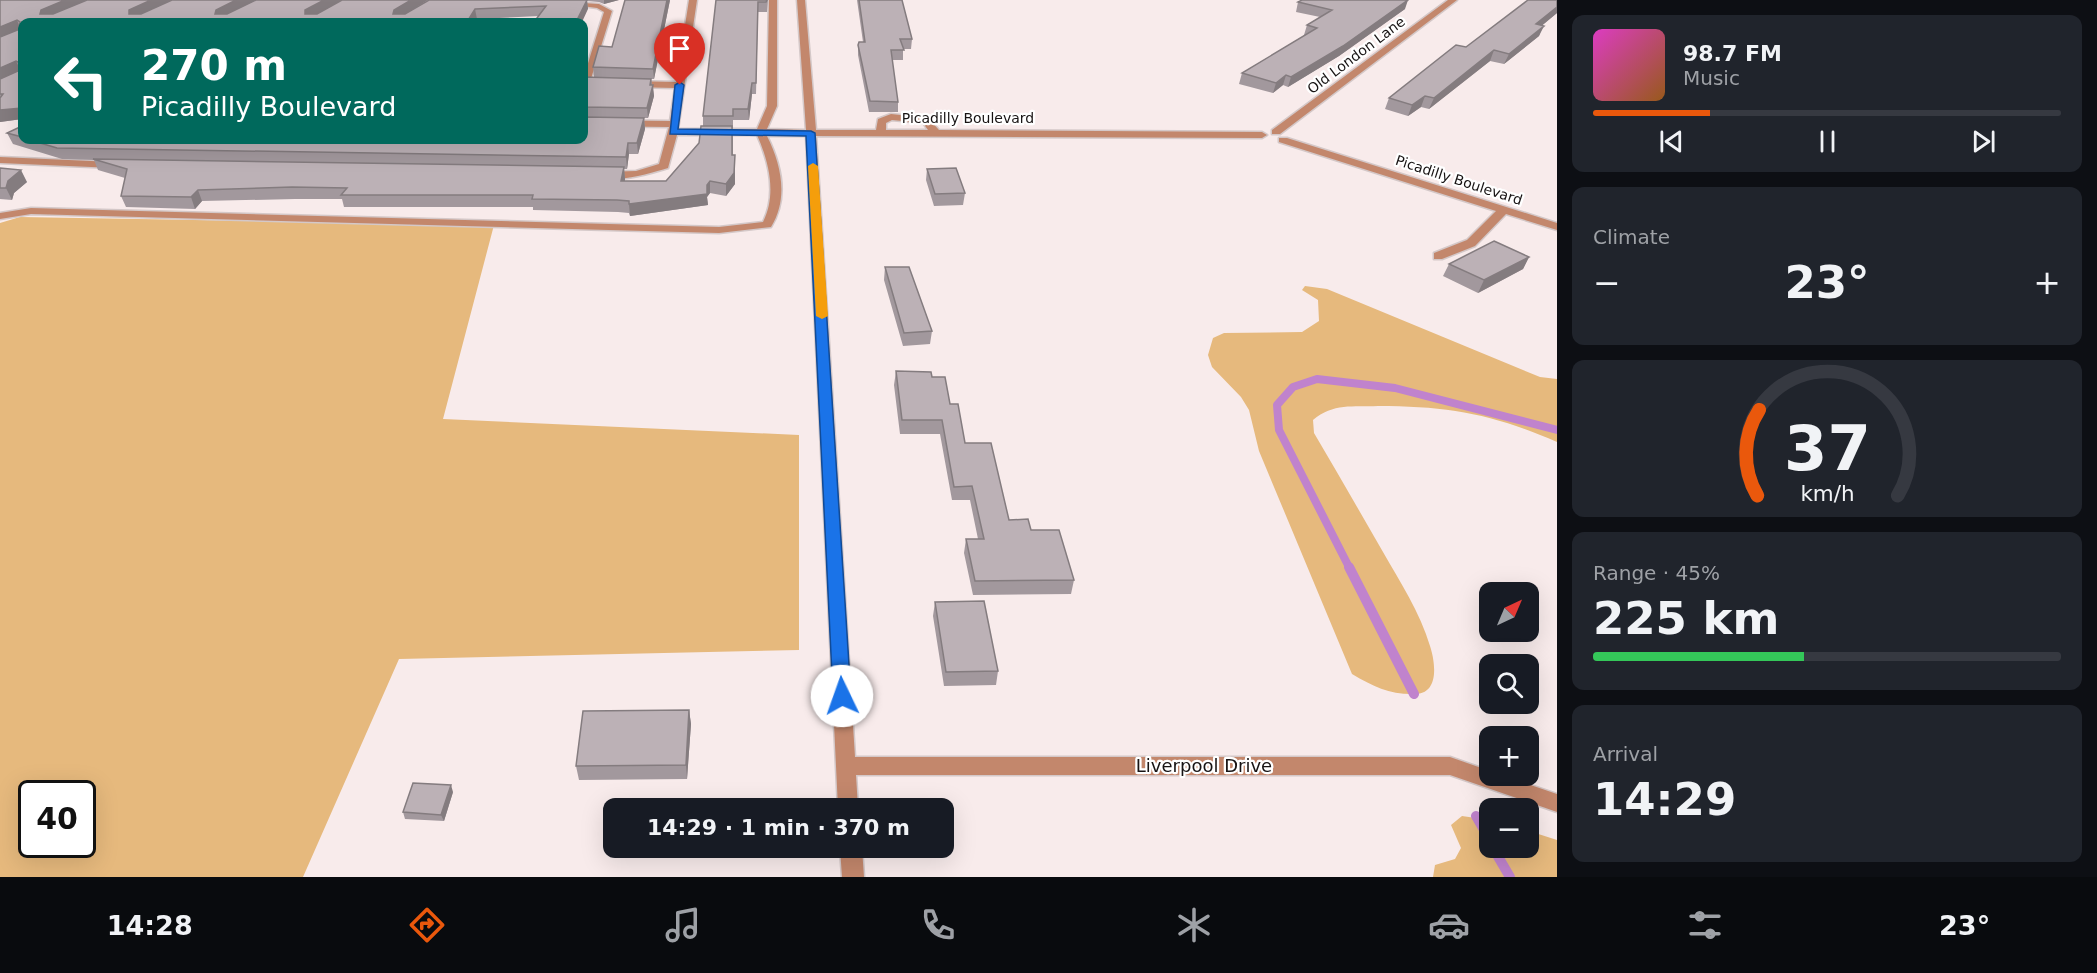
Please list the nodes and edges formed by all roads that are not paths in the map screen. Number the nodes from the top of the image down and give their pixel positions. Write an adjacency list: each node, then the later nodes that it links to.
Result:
1 (541, 0): 6 (street)
2 (693, 0): 10 (street)
3 (773, 0): 13 (street)
4 (801, 0): 14 (street)
5 (1453, 0): 17 (street, Old London Lane)
6 (588, 74)
7 (588, 83): 8 (street)
8 (597, 83)
9 (621, 84): 10 (street)
10 (680, 85): 12 (street)
11 (588, 123): 12 (street, Picadilly Boulevard)
12 (674, 128): 13 (street, Picadilly Boulevard); 20 (street)
13 (761, 132): 14 (street, Picadilly Boulevard); 22 (street)
14 (811, 133): 16 (street, Picadilly Boulevard); 25 (street)
15 (935, 133): 16 (street, Picadilly Boulevard); 16 (street); 17 (street, Picadilly Boulevard)
16 (881, 134)
17 (1279, 136): 21 (street, Picadilly Boulevard)
18 (0, 160): 19 (street)
19 (126, 165)
20 (590, 173)
21 (1504, 210): 23 (street, Picadilly Boulevard); 24 (street)
22 (0, 216)
23 (1557, 227)
24 (1438, 256)
25 (846, 766): 26 (street); 27 (street, Liverpool Drive)
26 (848, 798)
27 (1557, 803)
28 (852, 858): 29 (street)
29 (853, 877)

